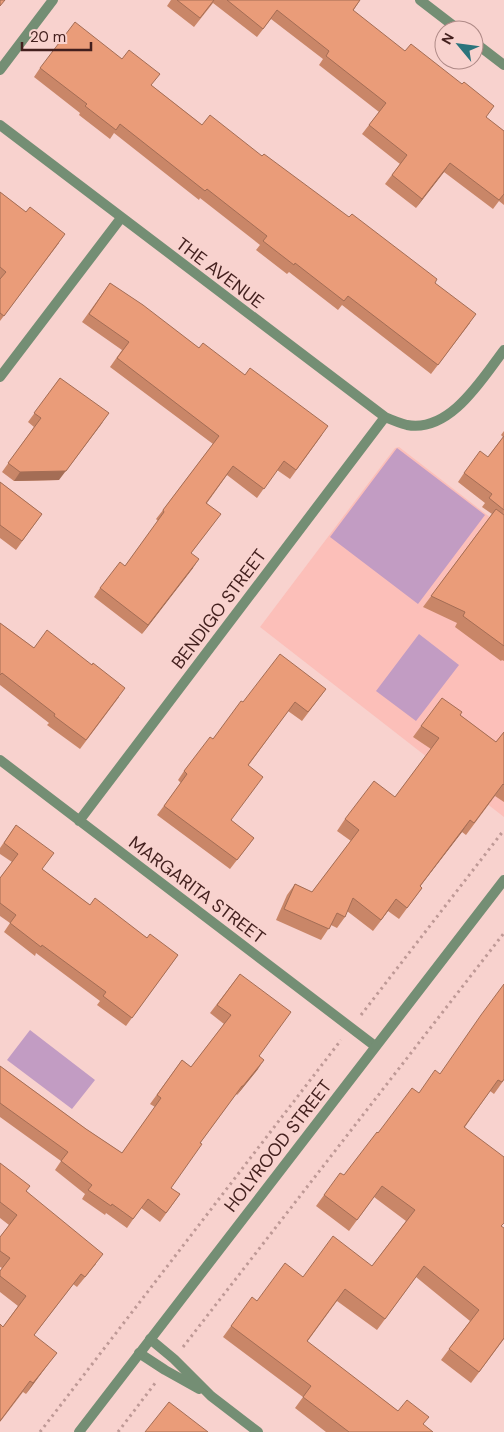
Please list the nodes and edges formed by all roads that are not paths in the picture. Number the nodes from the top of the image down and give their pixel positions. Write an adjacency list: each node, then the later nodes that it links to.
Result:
1 (54, 0): 6 (street)
2 (420, 0): 3 (street)
3 (446, 20)
4 (484, 50): 5 (street)
5 (504, 65)
6 (0, 70)
7 (0, 125): 8 (street, THE AVENUE)
8 (121, 218): 10 (street); 11 (street, THE AVENUE)
9 (504, 350): 11 (street, THE AVENUE)
10 (0, 377)
11 (384, 417): 13 (street, BENDIGO STREET)
12 (0, 760): 13 (street, MARGARITA STREET)
13 (79, 820): 15 (street, MARGARITA STREET)
14 (504, 880): 15 (street, HOLYROOD STREET)
15 (375, 1046): 16 (street, HOLYROOD STREET)
16 (150, 1339): 17 (street, HOLYROOD STREET); 18 (street)
17 (140, 1353): 18 (street); 19 (street, HOLYROOD STREET)
18 (211, 1396): 20 (street)
19 (79, 1432)
20 (258, 1432)

